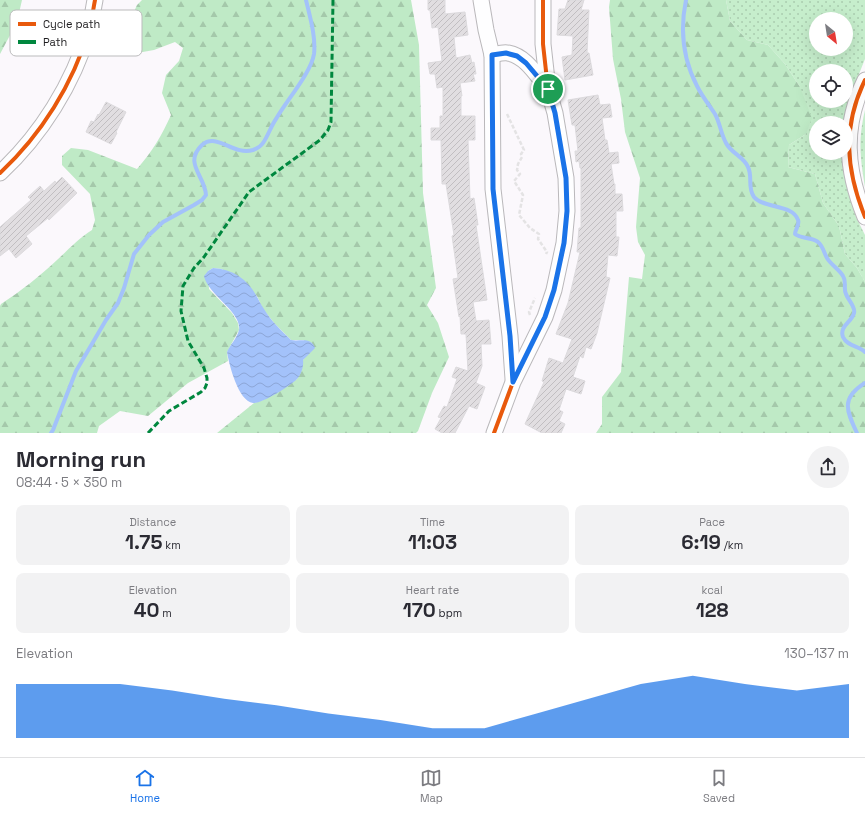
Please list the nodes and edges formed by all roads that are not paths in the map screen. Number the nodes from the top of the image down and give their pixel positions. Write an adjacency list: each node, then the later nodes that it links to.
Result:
1 (95, 0): 4 (street)
2 (482, 0): 5 (street)
3 (543, 0): 8 (street)
4 (93, 10)
5 (492, 55): 8 (street); 11 (street)
6 (79, 56): 9 (street)
7 (865, 80): 10 (street)
8 (548, 89): 11 (street)
9 (0, 173)
10 (865, 217)
11 (513, 382): 12 (street)
12 (494, 433)

